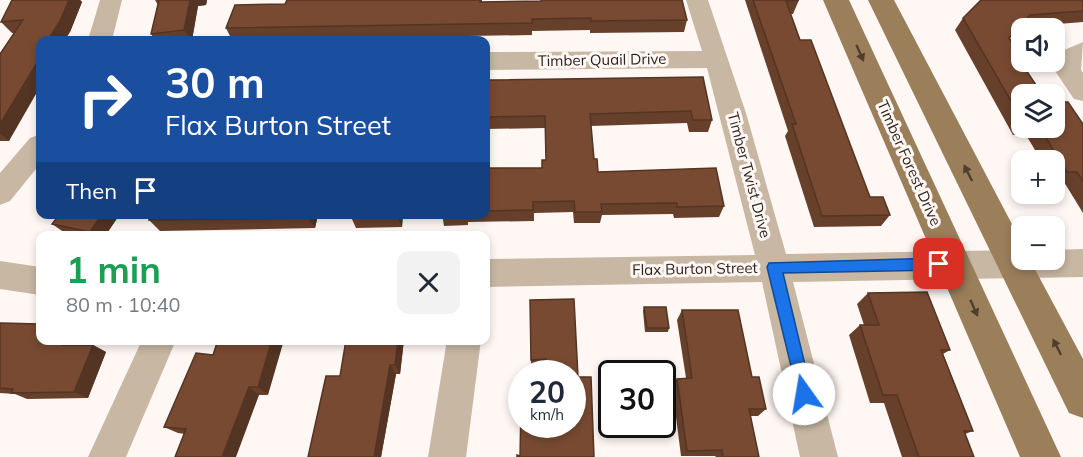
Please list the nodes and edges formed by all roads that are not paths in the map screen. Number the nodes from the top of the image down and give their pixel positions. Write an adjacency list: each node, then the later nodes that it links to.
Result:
1 (111, 0): 5 (street)
2 (697, 0): 7 (street, Timber Twist Drive)
3 (836, 0): 16 (main road, Timber Forest Drive, one-way to 16)
4 (881, 0): 12 (main road, one-way to 4)
5 (101, 36)
6 (1077, 54): 9 (street)
7 (717, 59): 8 (street, Timber Quail Drive); 17 (street, Timber Twist Drive)
8 (490, 61)
9 (1083, 92)
10 (36, 150): 11 (street)
11 (0, 193)
12 (1011, 257)
13 (1011, 263): 16 (street, Flax Burton Street)
14 (1065, 263): 15 (street, Flax Burton Street)
15 (1083, 263)
16 (955, 264): 17 (street, Flax Burton Street); 28 (main road, Timber Forest Drive, one-way to 28)
17 (774, 267): 19 (street, Flax Burton Street); 27 (street, Timber Twist Drive)
18 (1018, 270): 24 (main road, one-way to 18)
19 (490, 273)
20 (0, 275): 21 (street)
21 (36, 280)
22 (157, 345): 25 (street)
23 (463, 345): 26 (street)
24 (1083, 399)
25 (107, 457)
26 (447, 457)
27 (819, 457)
28 (1041, 457)

